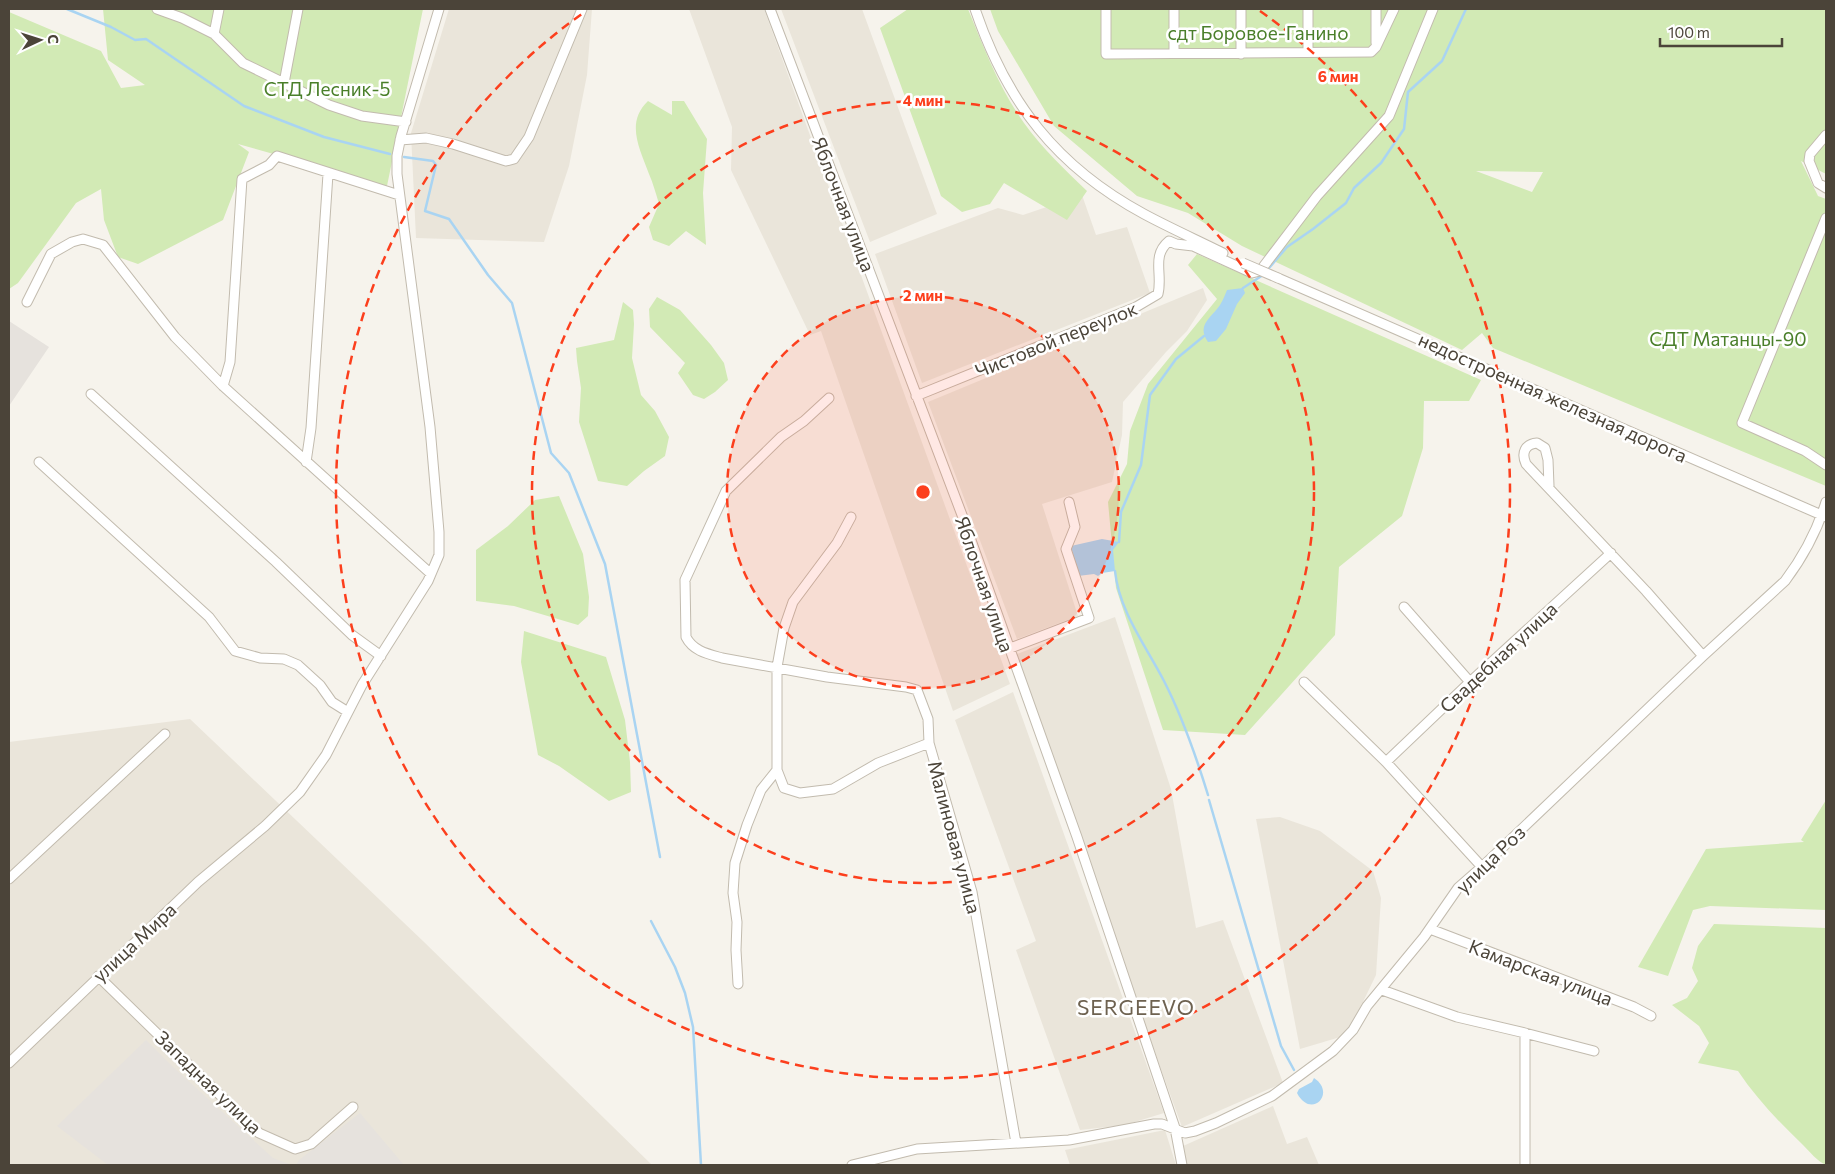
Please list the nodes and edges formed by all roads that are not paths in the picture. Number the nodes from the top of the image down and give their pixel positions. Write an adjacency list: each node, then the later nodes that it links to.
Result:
1 (157, 9): 15 (street)
2 (219, 9): 15 (street)
3 (298, 9): 20 (street)
4 (439, 9): 21 (street, улица Мира)
5 (582, 9): 23 (street)
6 (770, 9): 31 (street, Яблочная улица)
7 (974, 9): 39 (street, недостроенная железная дорога, bridge)
8 (1106, 9): 18 (street)
9 (1174, 9): 18 (street)
10 (1241, 9): 19 (street)
11 (1308, 9): 17 (street)
12 (1376, 9): 16 (street)
13 (1394, 9): 16 (street)
14 (1433, 9): 31 (street, Чистовой переулок)
15 (214, 34): 20 (street)
16 (1376, 47): 17 (street)
17 (1308, 52): 19 (street)
18 (1174, 53): 19 (street)
19 (1241, 54)
20 (284, 83): 21 (street)
21 (406, 122): 23 (street, улица Мира)
22 (1826, 135): 25 (street)
23 (400, 140): 26 (street, улица Мира)
24 (328, 174): 26 (street); 29 (street); 34 (street)
25 (1826, 188)
26 (399, 195): 42 (street, улица Мира)
27 (1826, 218): 35 (street)
28 (27, 302): 29 (street)
29 (223, 386): 34 (street)
30 (91, 394): 45 (street)
31 (916, 396): 44 (street, Яблочная улица)
32 (830, 398): 47 (street)
33 (39, 462): 50 (street)
34 (306, 462): 42 (street)
35 (1826, 465)
36 (1549, 486): 41 (street)
37 (1068, 502): 44 (street)
38 (1826, 502): 39 (street, улица Роз)
39 (1824, 516): 46 (street, улица Роз)
40 (851, 517): 47 (street)
41 (1611, 553): 46 (street); 49 (street, Свадебная улица)
42 (430, 573): 45 (street, улица Мира)
43 (1404, 607): 49 (street)
44 (1008, 649): 66 (street, Яблочная улица)
45 (381, 656): 50 (street, улица Мира)
46 (1703, 656): 55 (street, улица Роз)
47 (777, 667): 52 (street, Малиновая улица); 54 (street)
48 (1304, 682): 53 (street)
49 (1470, 682): 53 (street, Свадебная улица)
50 (348, 712): 58 (street, улица Мира)
51 (165, 734): 56 (street)
52 (930, 743): 54 (street); 67 (street, Малиновая улица)
53 (1386, 762): 55 (street)
54 (777, 770): 59 (street)
55 (1482, 867): 57 (street, улица Роз)
56 (9, 879)
57 (1430, 929): 60 (street, улица Роз); 61 (street, Камарская улица)
58 (98, 976): 64 (street, улица Мира); 65 (street, Западная улица)
59 (738, 984)
60 (1382, 990): 62 (street); 66 (street, улица Роз)
61 (1652, 1016)
62 (1525, 1033): 63 (street); 70 (street)
63 (1594, 1051)
64 (9, 1063)
65 (353, 1107)
66 (1175, 1128): 67 (street, улица Роз); 69 (street, Яблочная улица)
67 (1016, 1143): 68 (street, улица Роз)
68 (855, 1165)
69 (1182, 1165)
70 (1525, 1165)

